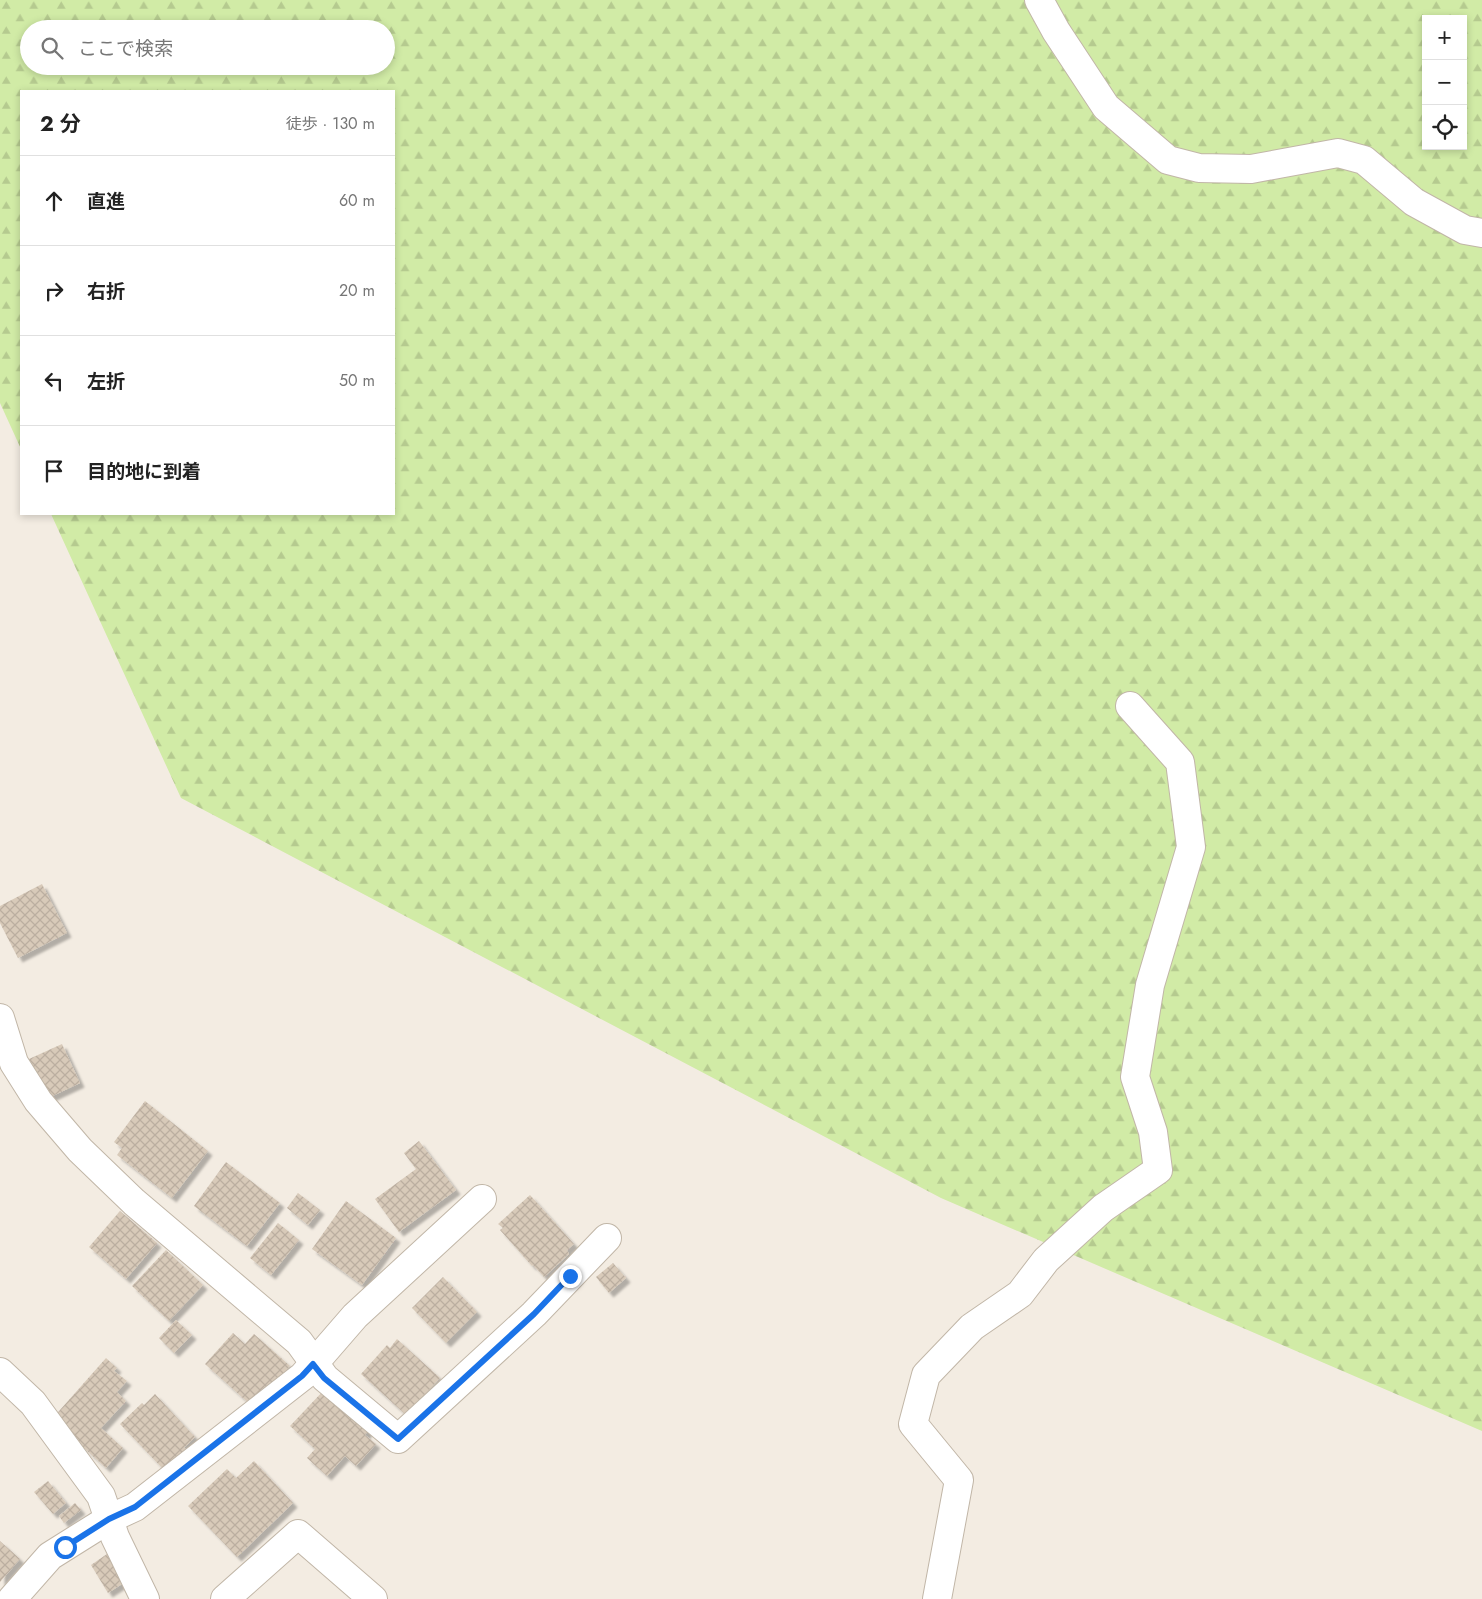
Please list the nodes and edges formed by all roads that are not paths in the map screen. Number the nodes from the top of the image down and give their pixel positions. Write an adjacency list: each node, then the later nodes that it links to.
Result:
1 (1039, 0): 2 (street)
2 (1482, 233)
3 (1130, 706): 14 (street)
4 (0, 1018): 7 (street)
5 (482, 1199): 7 (street)
6 (607, 1238): 7 (street)
7 (313, 1364): 9 (street)
8 (0, 1372): 9 (street)
9 (109, 1519): 10 (street); 11 (street)
10 (12, 1599)
11 (145, 1599)
12 (225, 1599): 13 (street)
13 (373, 1599)
14 (937, 1599)

